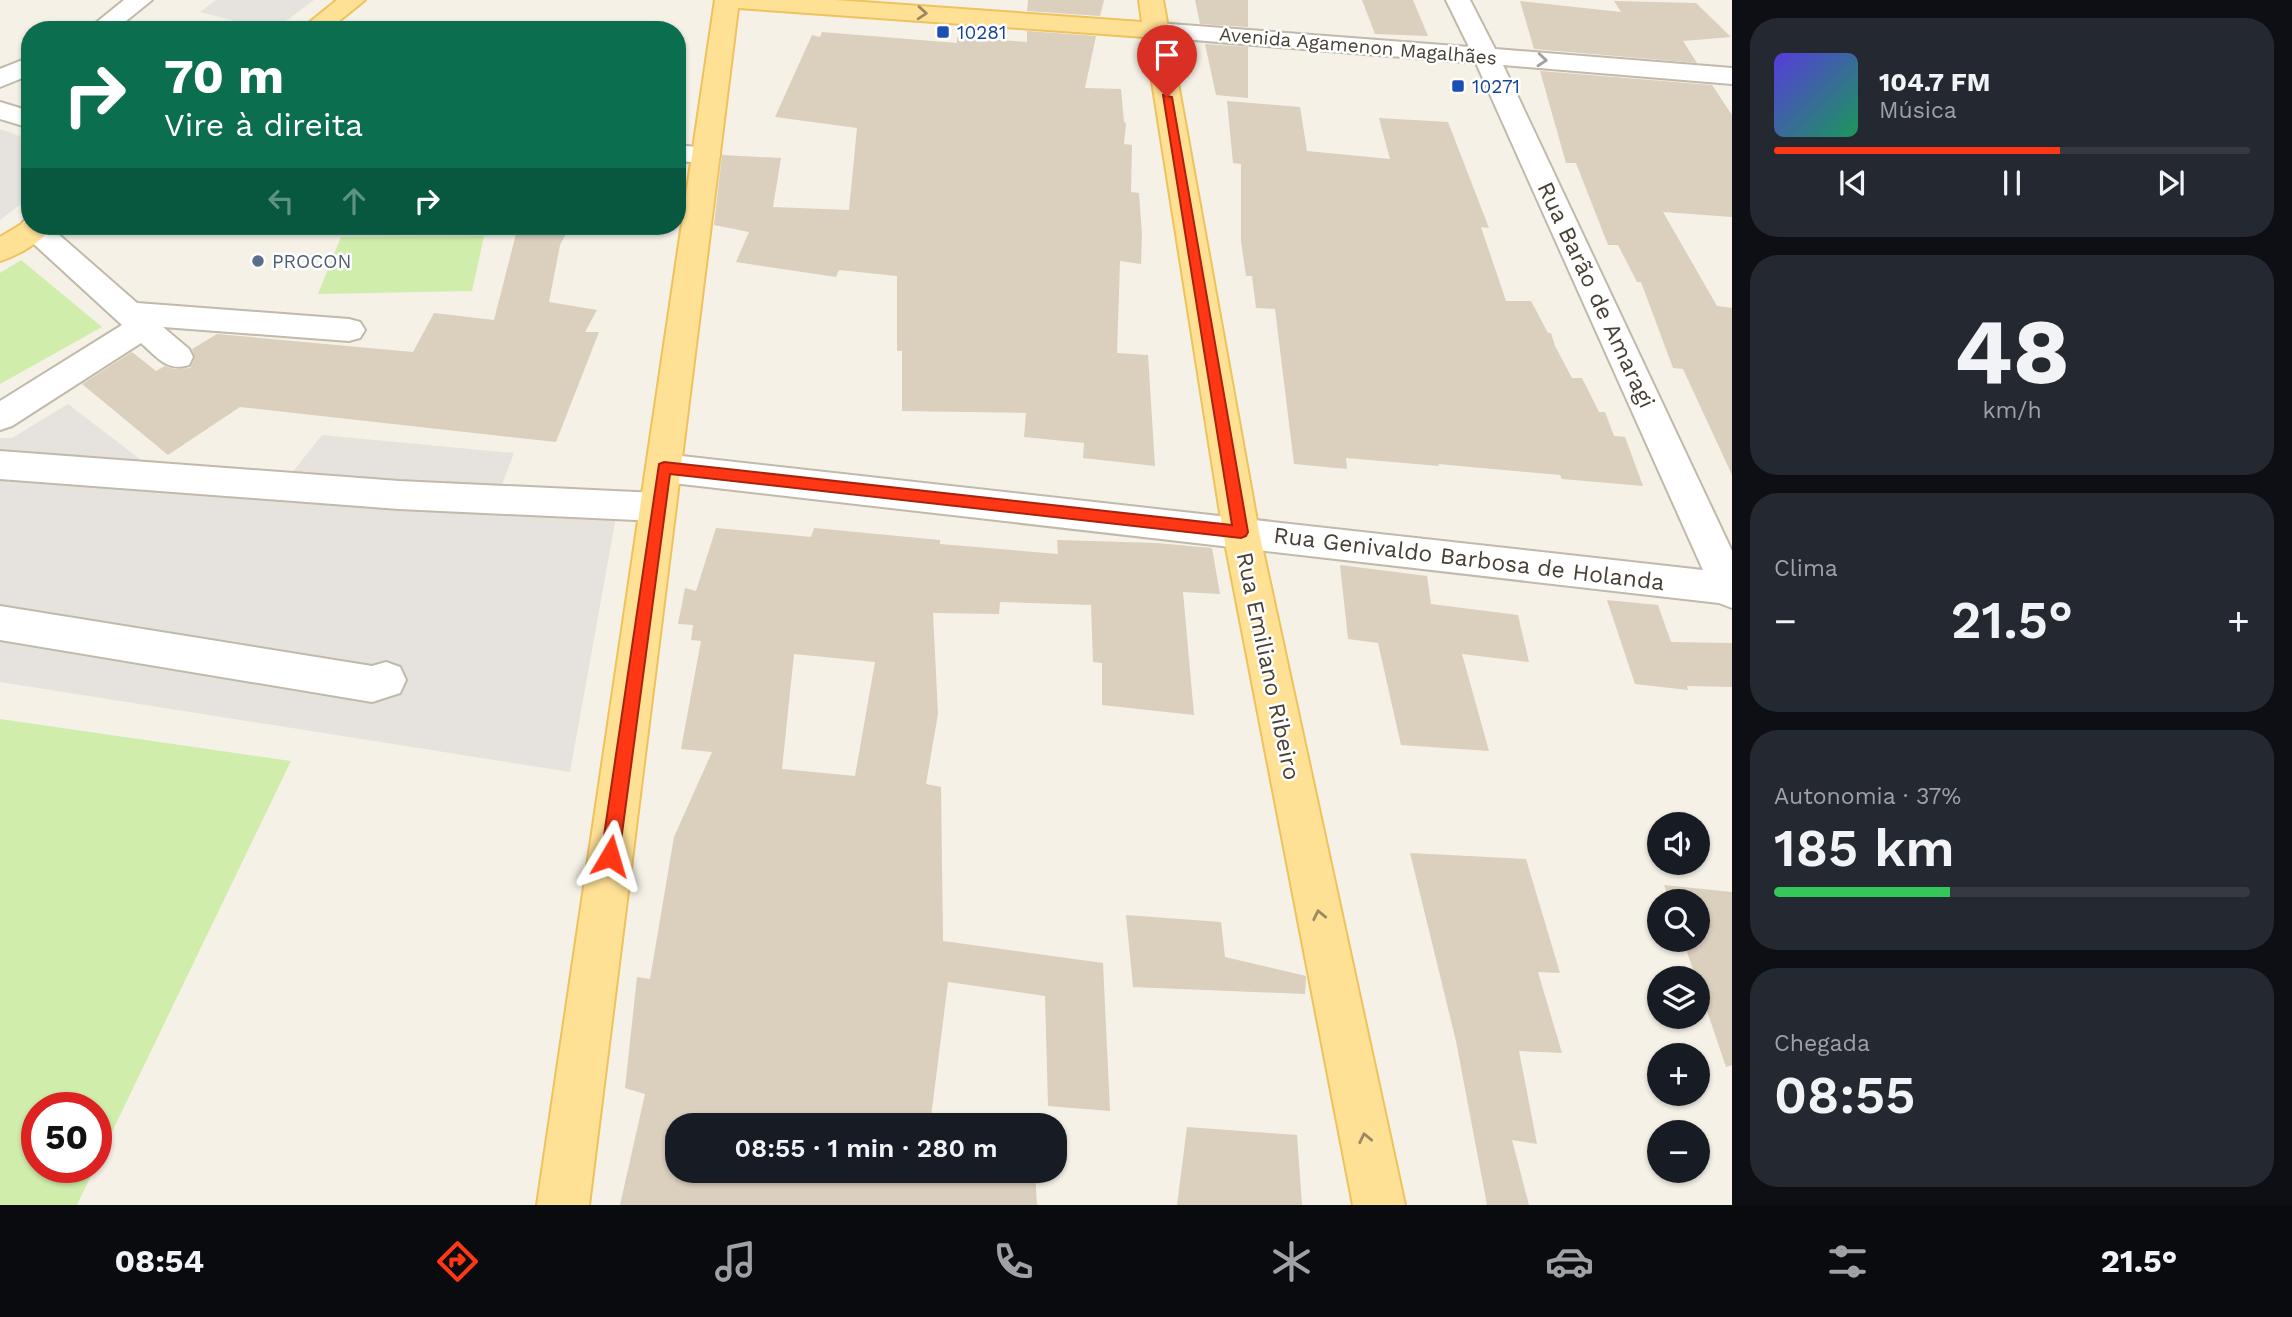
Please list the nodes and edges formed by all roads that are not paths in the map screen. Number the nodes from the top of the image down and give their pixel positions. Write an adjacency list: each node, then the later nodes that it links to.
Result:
1 (140, 0): 6 (street)
2 (353, 0): 7 (main road)
3 (730, 0): 5 (main road, Avenida Agamenon Magalhães, one-way to 5); 14 (main road)
4 (1458, 0): 8 (street, Rua Barão de Amaragi)
5 (1154, 15): 8 (street, Avenida Agamenon Magalhães); 26 (main road, Rua Emiliano Ribeiro)
6 (112, 21)
7 (324, 21)
8 (1486, 56): 10 (street, Avenida Agamenon Magalhães, one-way to 10); 27 (street, Rua Barão de Amaragi)
9 (21, 69): 11 (street)
10 (1732, 76)
11 (0, 79)
12 (0, 110): 13 (street)
13 (21, 117)
14 (692, 154): 15 (main road)
15 (686, 216)
16 (24, 235): 19 (main road)
17 (45, 235): 20 (street)
18 (684, 235): 25 (main road)
19 (0, 251)
20 (135, 320): 21 (street); 22 (street); 23 (street)
21 (349, 330)
22 (177, 357)
23 (0, 417)
24 (0, 465): 25 (street, Rua Genivaldo Barbosa de Holanda)
25 (660, 487): 26 (street, Rua Genivaldo Barbosa de Holanda); 30 (main road)
26 (1241, 532): 27 (street, Rua Genivaldo Barbosa de Holanda); 31 (main road, Rua Emiliano Ribeiro, one-way to 26)
27 (1732, 590)
28 (0, 623): 29 (street)
29 (386, 680)
30 (563, 1205)
31 (1379, 1205)

